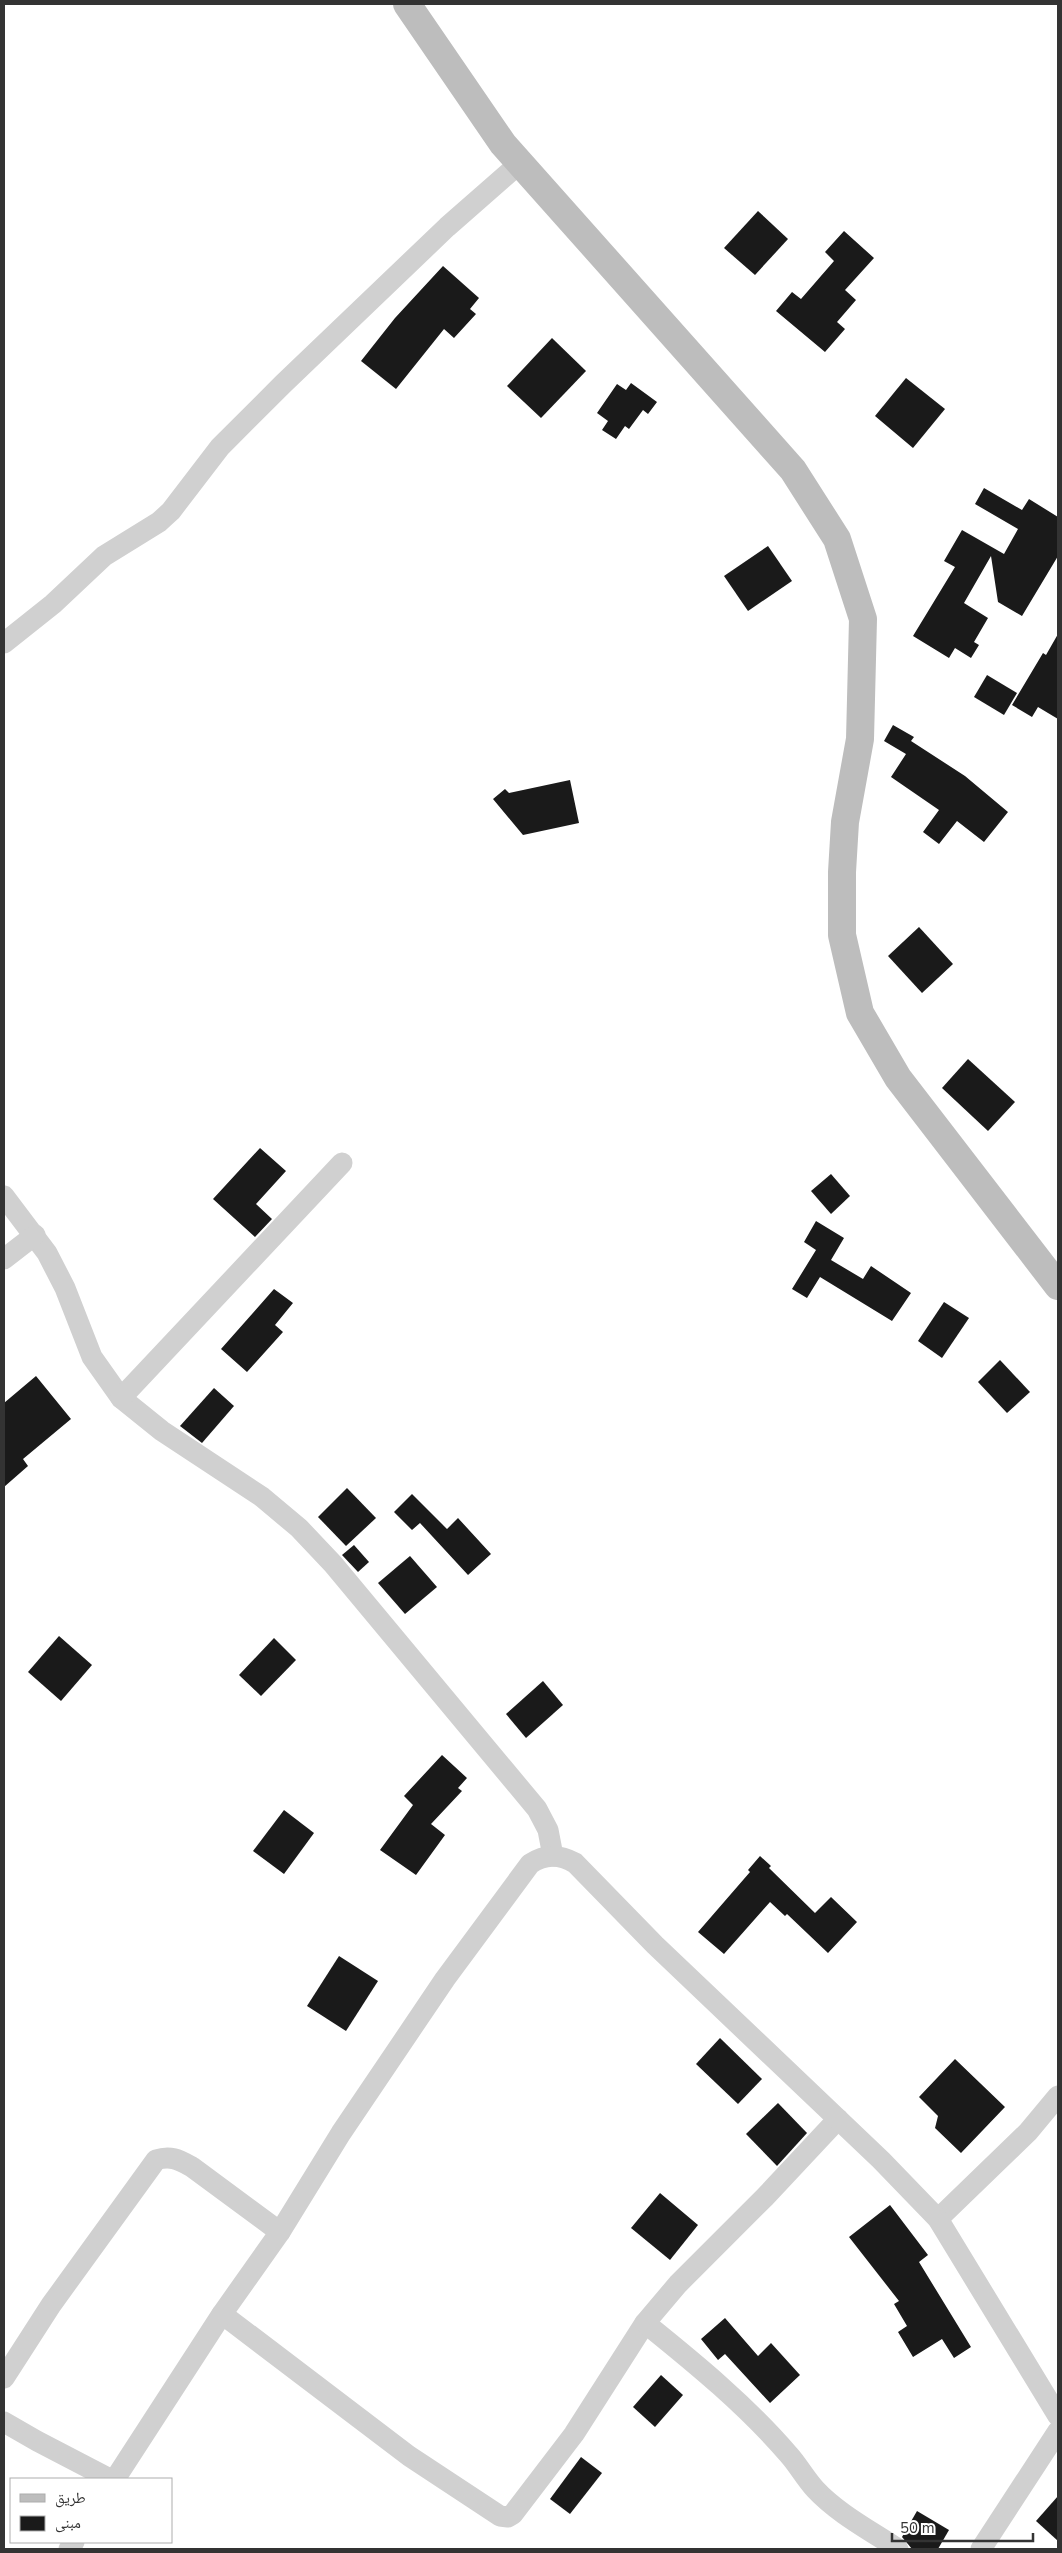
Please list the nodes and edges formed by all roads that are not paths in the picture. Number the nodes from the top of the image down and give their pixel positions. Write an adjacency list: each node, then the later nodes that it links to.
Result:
1 (407, 4): 2 (street)
2 (520, 163): 3 (street); 8 (street)
3 (4, 643)
4 (342, 1163): 9 (street)
5 (4, 1196): 6 (street)
6 (35, 1235): 7 (street); 9 (street)
7 (4, 1259)
8 (1058, 1286)
9 (121, 1398): 10 (street)
10 (553, 1856): 12 (street); 14 (street)
11 (1058, 2096): 13 (street)
12 (838, 2119): 13 (street); 16 (street)
13 (938, 2219): 18 (street)
14 (280, 2232): 15 (street); 17 (street)
15 (222, 2314): 16 (street); 22 (street)
16 (645, 2324): 23 (street)
17 (4, 2378)
18 (1058, 2416)
19 (4, 2422): 21 (street)
20 (1058, 2431): 24 (street)
21 (108, 2478)
22 (116, 2478)
23 (898, 2549)
24 (981, 2549)

